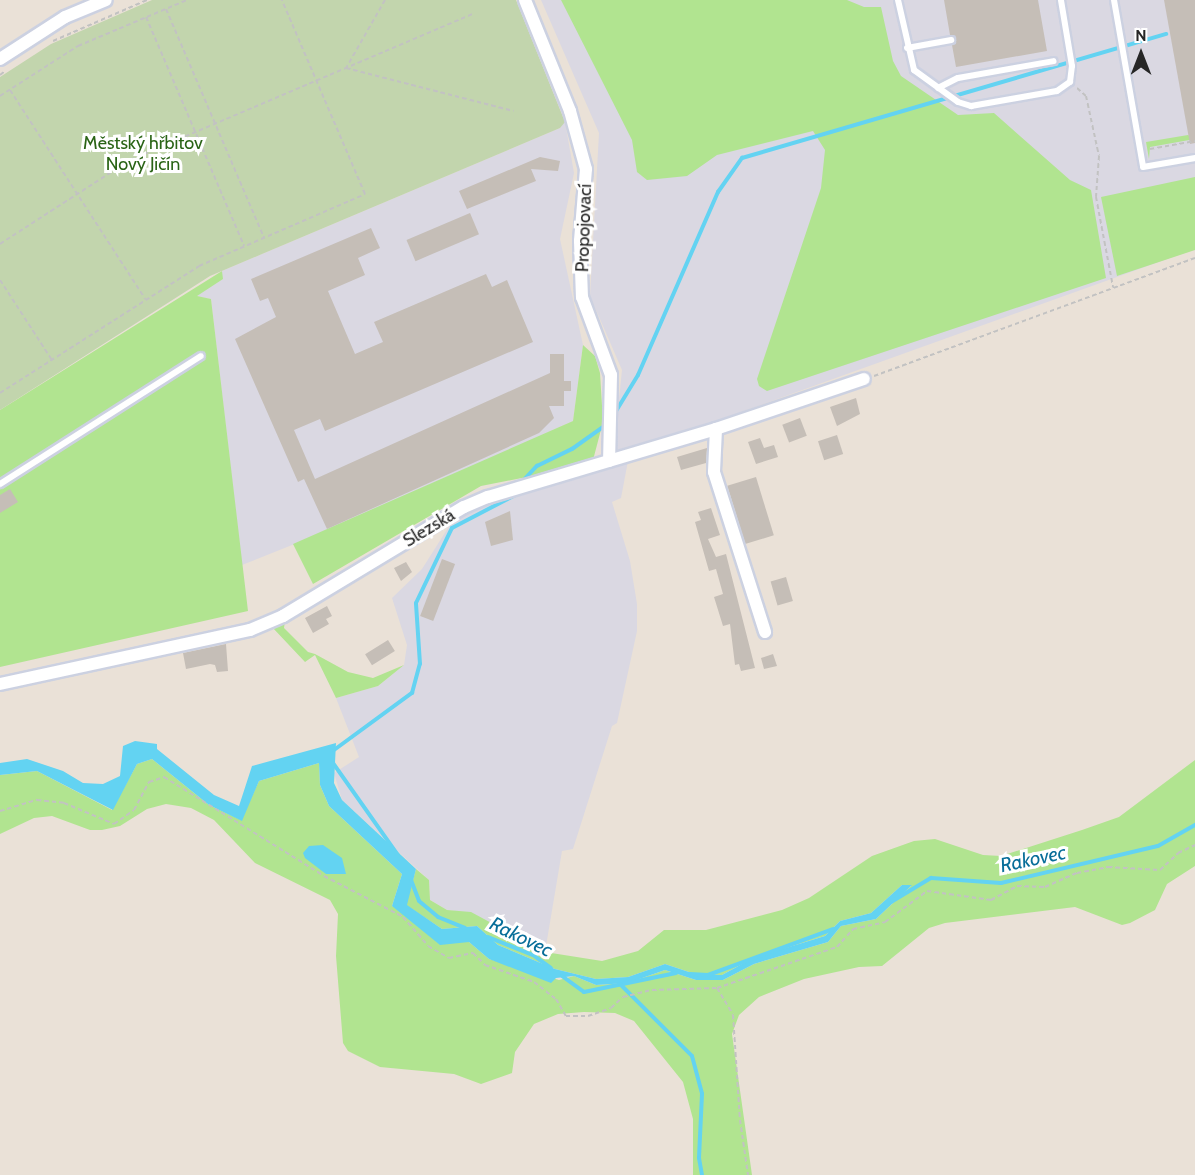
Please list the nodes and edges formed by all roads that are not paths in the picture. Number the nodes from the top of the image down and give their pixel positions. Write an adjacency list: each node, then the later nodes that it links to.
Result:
1 (106, 0): 8 (street)
2 (525, 0): 15 (street, Propojovací)
3 (898, 0): 7 (lane)
4 (1061, 0): 10 (lane)
5 (1114, 0): 11 (lane)
6 (951, 40): 7 (lane)
7 (907, 48): 10 (lane)
8 (0, 59)
9 (1054, 61): 10 (lane)
10 (938, 88)
11 (1195, 158)
12 (201, 357): 16 (lane)
13 (864, 379): 14 (street, Slezská)
14 (716, 429): 15 (street, Slezská); 17 (street)
15 (609, 462): 18 (street, Slezská)
16 (0, 484)
17 (765, 632)
18 (0, 684)

